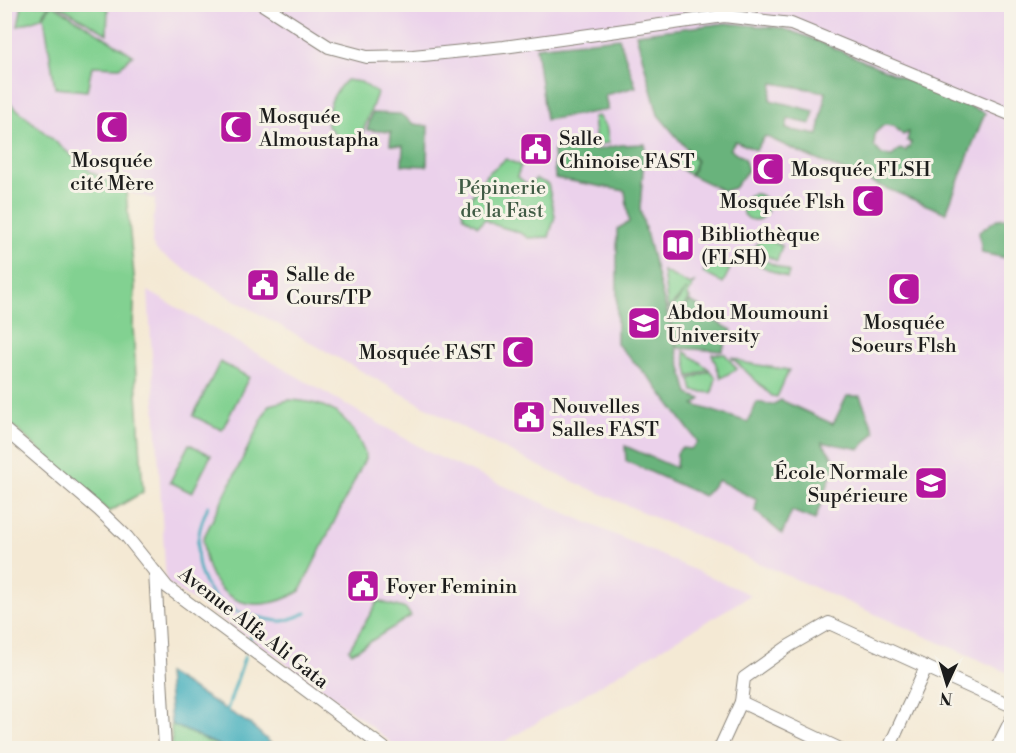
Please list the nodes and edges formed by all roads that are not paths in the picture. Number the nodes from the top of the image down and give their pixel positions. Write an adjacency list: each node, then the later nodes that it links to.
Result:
1 (262, 4): 2 (street)
2 (1011, 115)
3 (4, 429): 4 (street, Avenue Alfa Ali Gata)
4 (155, 572): 9 (street); 10 (street, Avenue Alfa Ali Gata)
5 (926, 667): 6 (street); 7 (street); 13 (street)
6 (741, 702): 11 (street); 12 (street)
7 (1011, 706)
8 (1011, 718): 14 (street)
9 (165, 748)
10 (384, 748)
11 (720, 748)
12 (838, 748)
13 (889, 748)
14 (997, 748)

